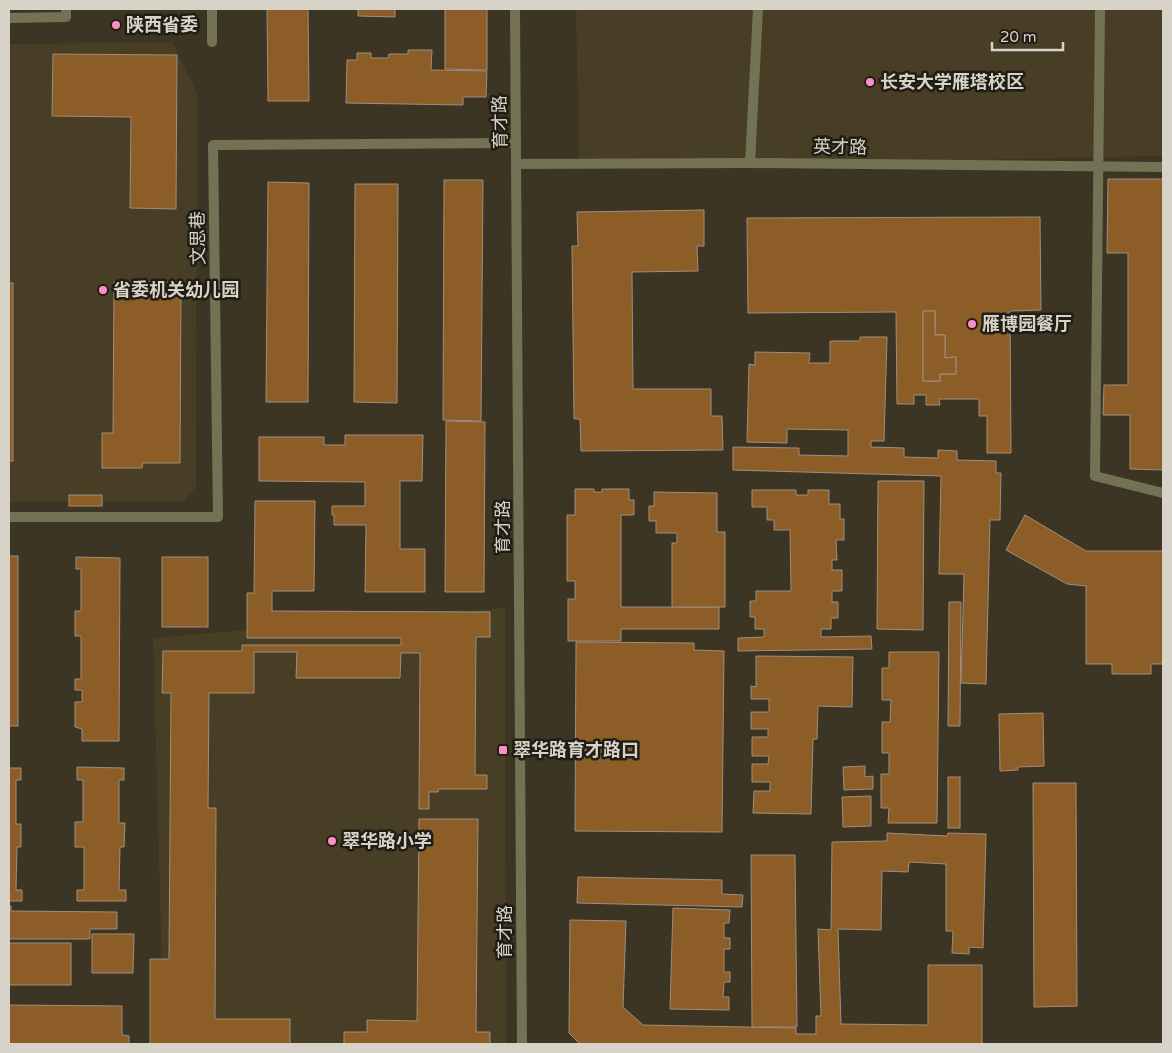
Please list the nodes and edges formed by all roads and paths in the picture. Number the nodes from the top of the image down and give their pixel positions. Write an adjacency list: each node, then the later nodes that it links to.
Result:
1 (66, 9): 6 (street)
2 (212, 9): 7 (street)
3 (515, 9): 8 (street, 育才路)
4 (758, 9): 9 (street)
5 (1100, 9): 11 (street)
6 (9, 18)
7 (212, 42)
8 (516, 143): 10 (street, 育才路); 14 (street, 文思巷)
9 (750, 163): 10 (street, 英才路); 11 (street, 英才路)
10 (517, 164): 15 (street, 育才路)
11 (1100, 166): 12 (street, 英才路); 13 (street)
12 (1163, 167)
13 (1163, 493)
14 (9, 517)
15 (522, 1044)

